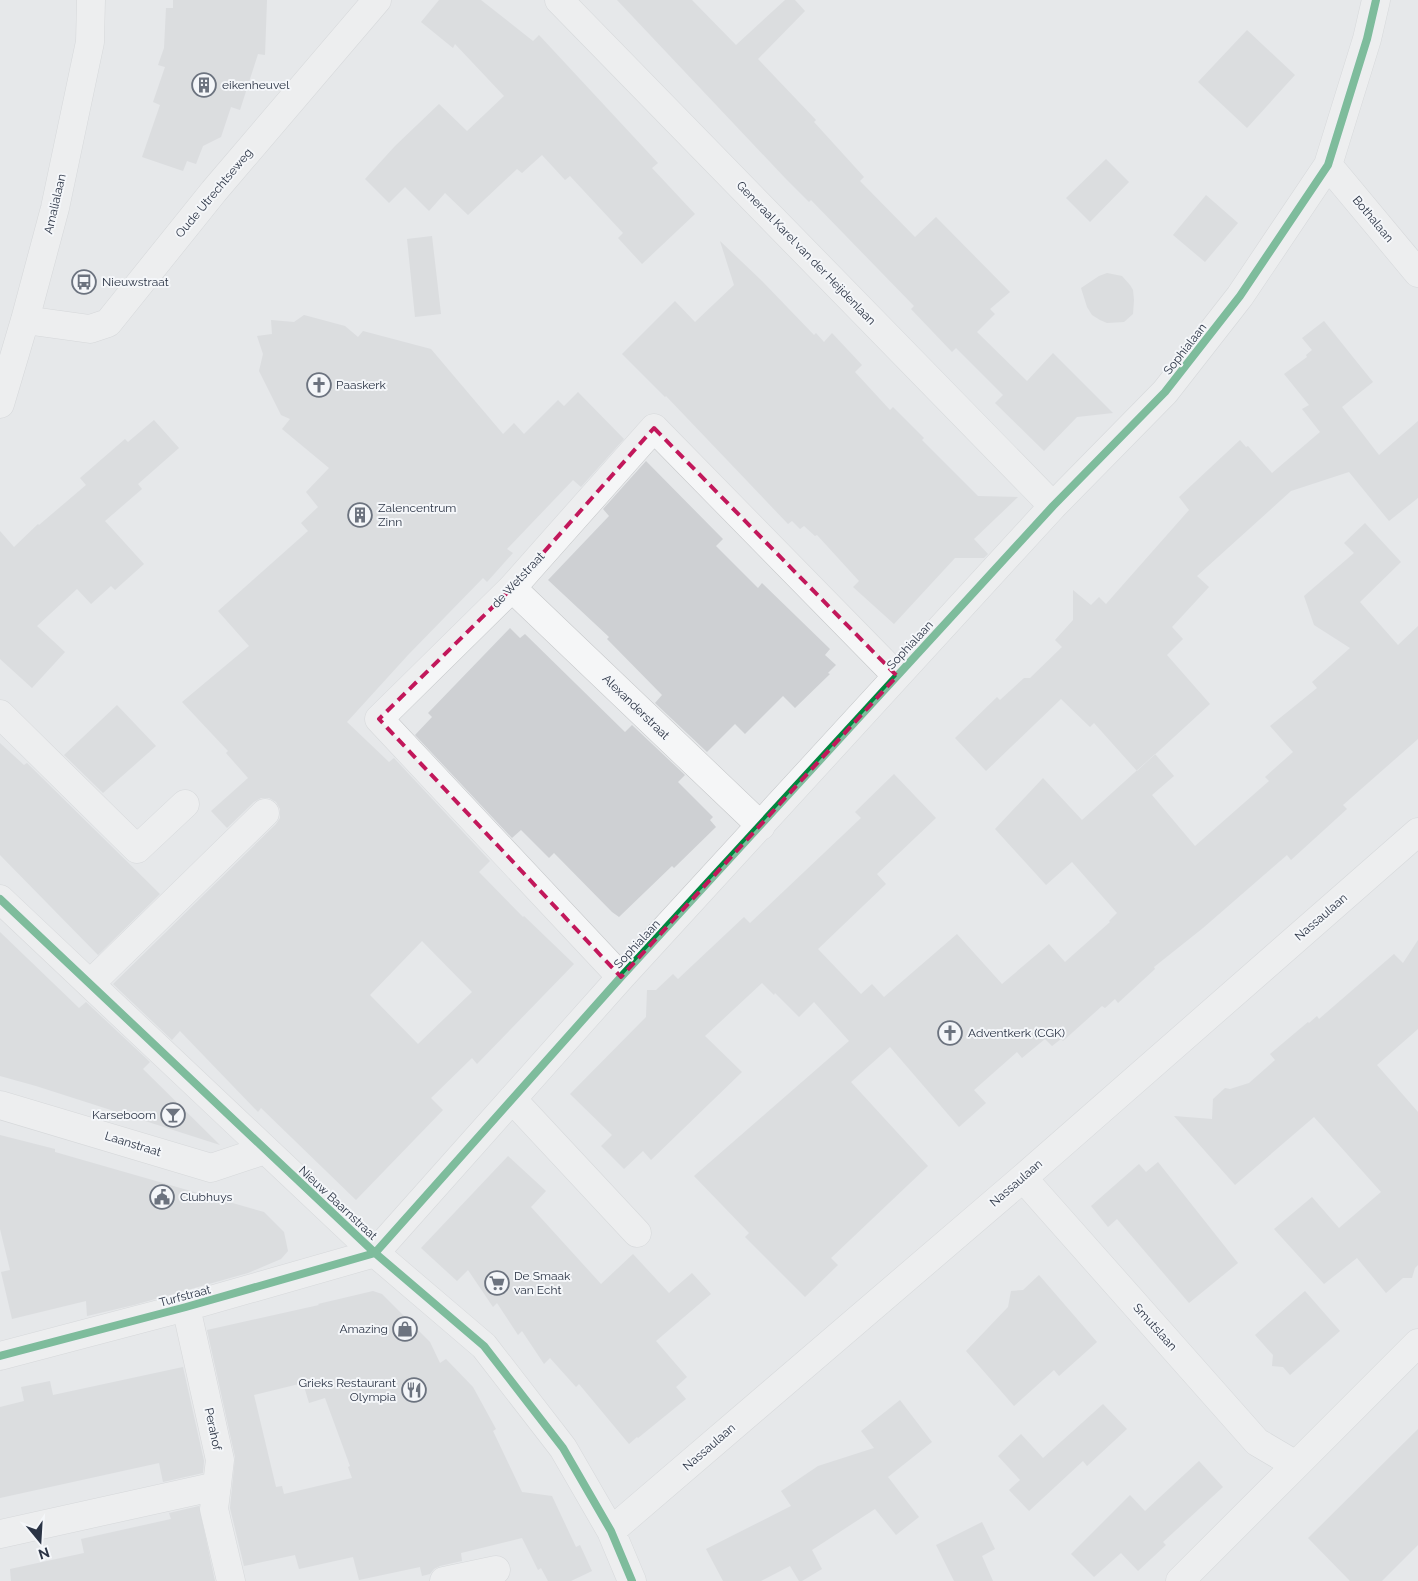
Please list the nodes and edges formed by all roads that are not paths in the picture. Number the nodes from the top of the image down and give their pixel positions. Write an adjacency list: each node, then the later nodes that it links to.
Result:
1 (91, 0): 7 (street, Amalialaan)
2 (377, 0): 7 (street, Oude Utrechtseweg)
3 (559, 0): 9 (street, Generaal Karel van der Heijdenlaan)
4 (1376, 0): 5 (street, Sophialaan)
5 (1328, 165): 6 (street, Bothalaan); 9 (street, Sophialaan)
6 (1418, 273)
7 (26, 320): 8 (street, Amalialaan)
8 (0, 404)
9 (1053, 506): 11 (street, Sophialaan)
10 (512, 588): 11 (street, de Wetstraat); 15 (street, Alexanderstraat); 18 (street, de Wetstraat)
11 (897, 676): 15 (street, Sophialaan)
12 (0, 714): 13 (street)
13 (185, 804)
14 (265, 813): 19 (street)
15 (761, 826): 18 (street, Sophialaan)
16 (1418, 832): 23 (street, Nassaulaan)
17 (0, 899): 19 (street, Nieuw Baarnstraat)
18 (621, 977): 20 (street, Sophialaan)
19 (90, 984): 22 (street, Nieuw Baarnstraat)
20 (512, 1099): 24 (street); 25 (street, Sophialaan)
21 (0, 1105): 22 (street, Laanstraat)
22 (265, 1150): 25 (street, Nieuw Baarnstraat)
23 (1023, 1178): 29 (street, Smutslaan); 31 (street, Nassaulaan)
24 (637, 1233)
25 (375, 1253): 26 (street, Turfstraat); 31 (street, Nieuw Baarnstraat)
26 (186, 1308): 28 (street, Turfstraat); 30 (street, Perahof)
27 (1418, 1343): 29 (street)
28 (0, 1356)
29 (1296, 1465): 37 (street)
30 (217, 1486): 32 (street); 34 (street, Perahof)
31 (611, 1531): 36 (street, Nieuw Baarnstraat)
32 (0, 1534)
33 (496, 1570): 35 (street)
34 (231, 1581)
35 (444, 1581)
36 (632, 1581)
37 (1180, 1581)

